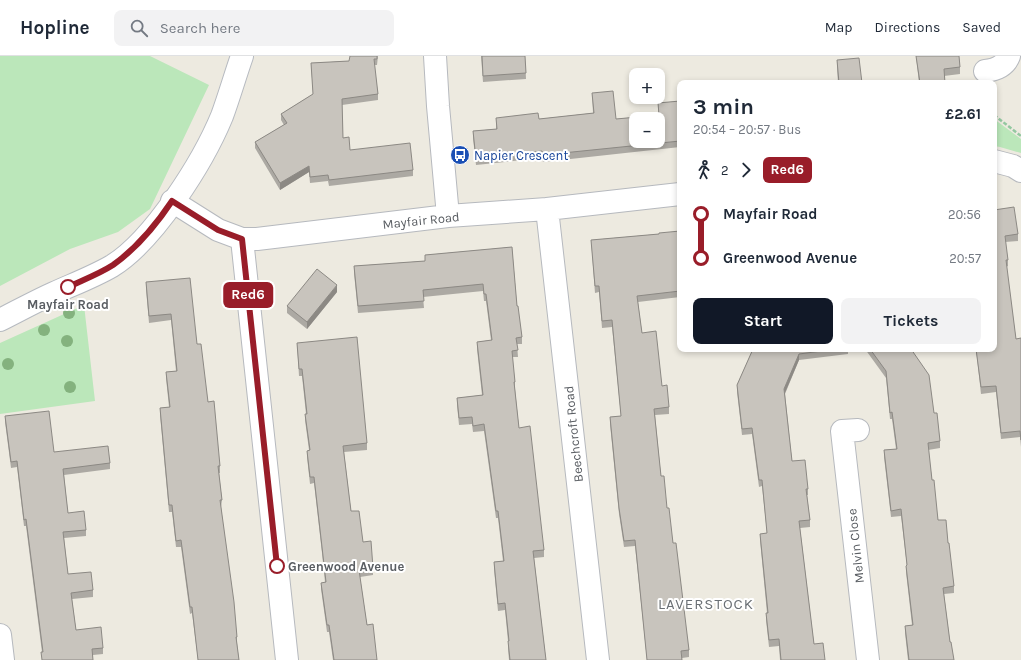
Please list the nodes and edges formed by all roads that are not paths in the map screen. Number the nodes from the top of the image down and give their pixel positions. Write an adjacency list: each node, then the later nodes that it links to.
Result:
1 (242, 56): 8 (street)
2 (435, 56): 10 (street)
3 (1009, 56): 4 (street)
4 (985, 71)
5 (997, 162): 6 (street)
6 (1021, 171)
7 (677, 194): 9 (street, Mayfair Road)
8 (172, 201): 11 (street, Mayfair Road); 12 (street)
9 (547, 209): 10 (street, Mayfair Road); 17 (street, Beechcroft Road)
10 (448, 216): 11 (street, Mayfair Road)
11 (242, 239): 16 (street)
12 (0, 320)
13 (841, 431): 18 (street, Melvin Close)
14 (0, 635): 15 (street)
15 (3, 660)
16 (287, 660)
17 (598, 660)
18 (868, 660)

